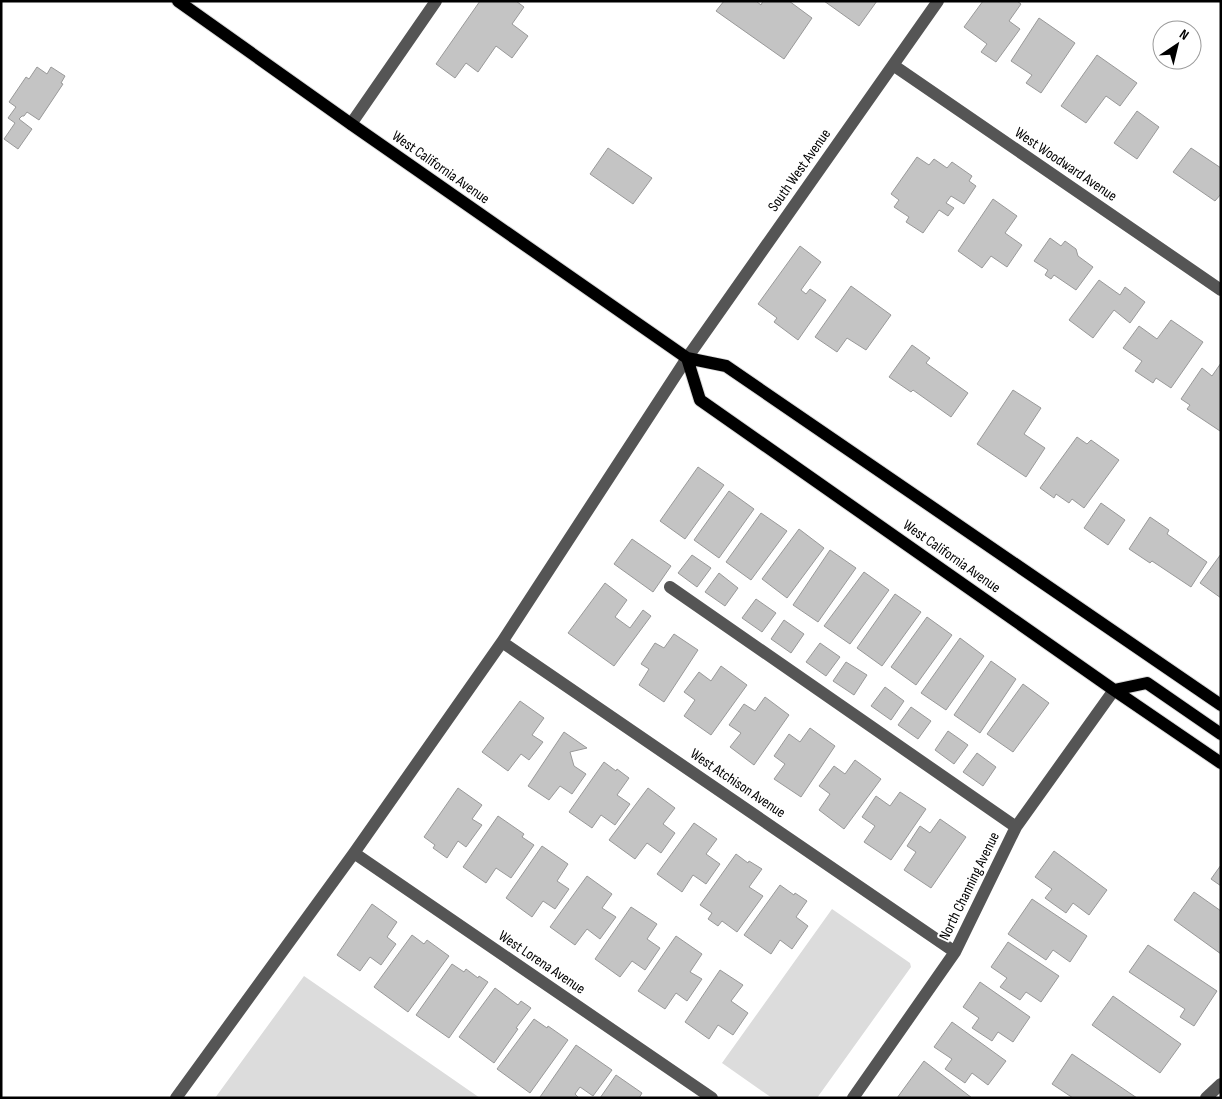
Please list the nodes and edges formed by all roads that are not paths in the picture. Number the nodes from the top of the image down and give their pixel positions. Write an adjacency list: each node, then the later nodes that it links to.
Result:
1 (436, 1): 5 (street)
2 (938, 1): 4 (street, South West Avenue)
3 (181, 2): 5 (main road, West California Avenue)
4 (893, 65): 6 (street, West Woodward Avenue); 7 (street, South West Avenue)
5 (351, 124): 7 (main road, West California Avenue)
6 (1221, 290)
7 (687, 358): 9 (street, South West Avenue); 10 (main road, West California Avenue); 11 (main road, West California Avenue)
8 (670, 587): 14 (street)
9 (502, 642): 15 (street, South West Avenue); 16 (street, West Atchison Avenue)
10 (1114, 690): 12 (main road); 13 (main road, West California Avenue); 14 (street, North Channing Avenue)
11 (1221, 705)
12 (1221, 734)
13 (1221, 763)
14 (1016, 826): 16 (street, North Channing Avenue)
15 (354, 853): 18 (street, South West Avenue); 19 (street, West Lorena Avenue)
16 (955, 952): 20 (street, North Channing Avenue)
17 (1221, 1084): 21 (street)
18 (176, 1098)
19 (712, 1098)
20 (853, 1098)
21 (1206, 1098)

